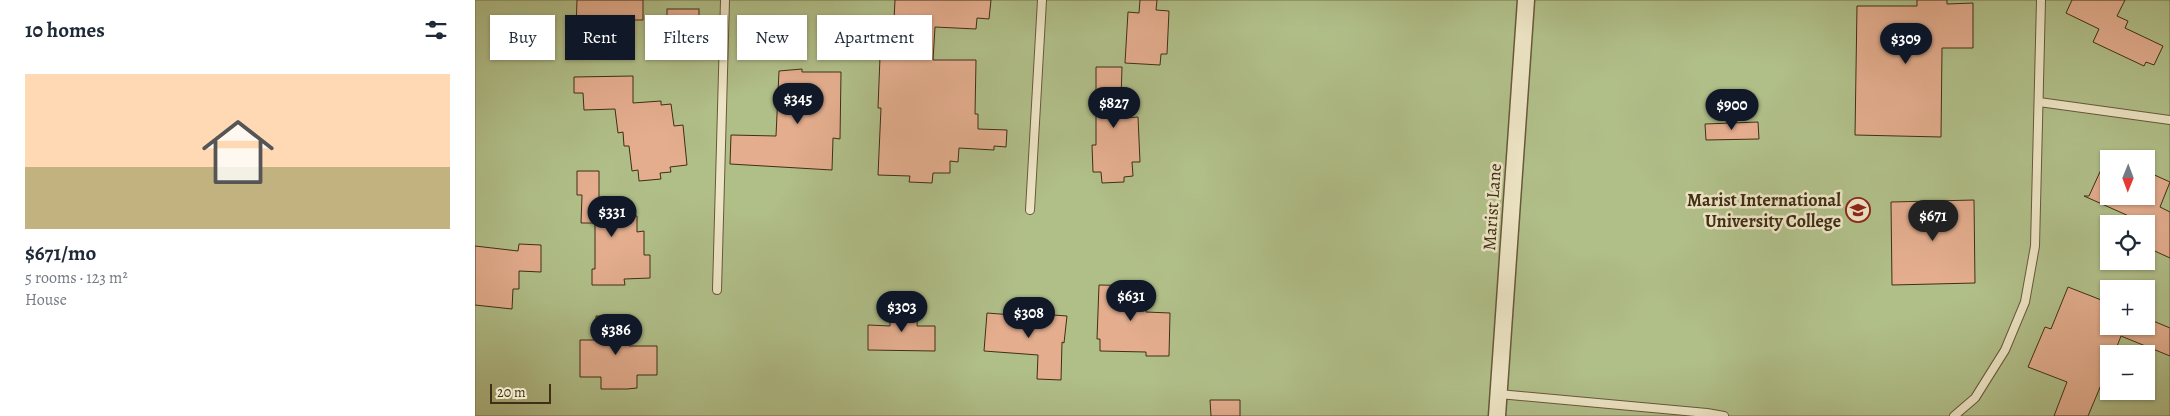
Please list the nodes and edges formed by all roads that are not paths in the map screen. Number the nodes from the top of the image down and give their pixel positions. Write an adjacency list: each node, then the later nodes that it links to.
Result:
1 (725, 0): 8 (lane)
2 (1041, 0): 7 (lane)
3 (1526, 0): 9 (street, Marist Lane)
4 (2041, 0): 5 (lane)
5 (2039, 102): 6 (lane); 12 (lane)
6 (2170, 120)
7 (1030, 210)
8 (717, 290)
9 (1499, 394): 10 (street, Marist Lane); 11 (lane)
10 (1497, 416)
11 (1724, 416)
12 (1954, 416)

